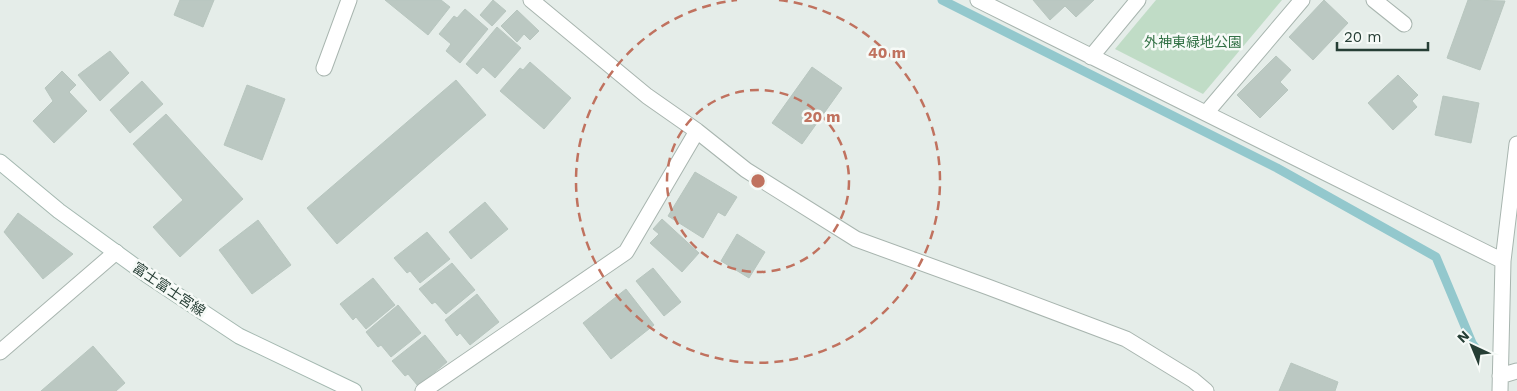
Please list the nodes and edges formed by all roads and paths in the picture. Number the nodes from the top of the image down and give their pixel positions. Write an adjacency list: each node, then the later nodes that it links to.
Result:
1 (349, 0): 9 (street)
2 (531, 0): 11 (street)
3 (978, 0): 8 (street)
4 (1138, 0): 8 (street)
5 (1302, 0): 10 (street)
6 (1374, 0): 7 (street)
7 (1404, 24)
8 (1091, 57): 10 (street)
9 (324, 68)
10 (1206, 113): 15 (street)
11 (697, 131): 19 (street); 20 (street)
12 (1517, 144): 15 (street)
13 (0, 163): 14 (street, 富士富士宮線)
14 (116, 252): 16 (street); 18 (street, 富士富士宮線)
15 (1503, 261): 17 (street)
16 (0, 352)
17 (1506, 378)
18 (354, 391)
19 (423, 391)
20 (1206, 391)

